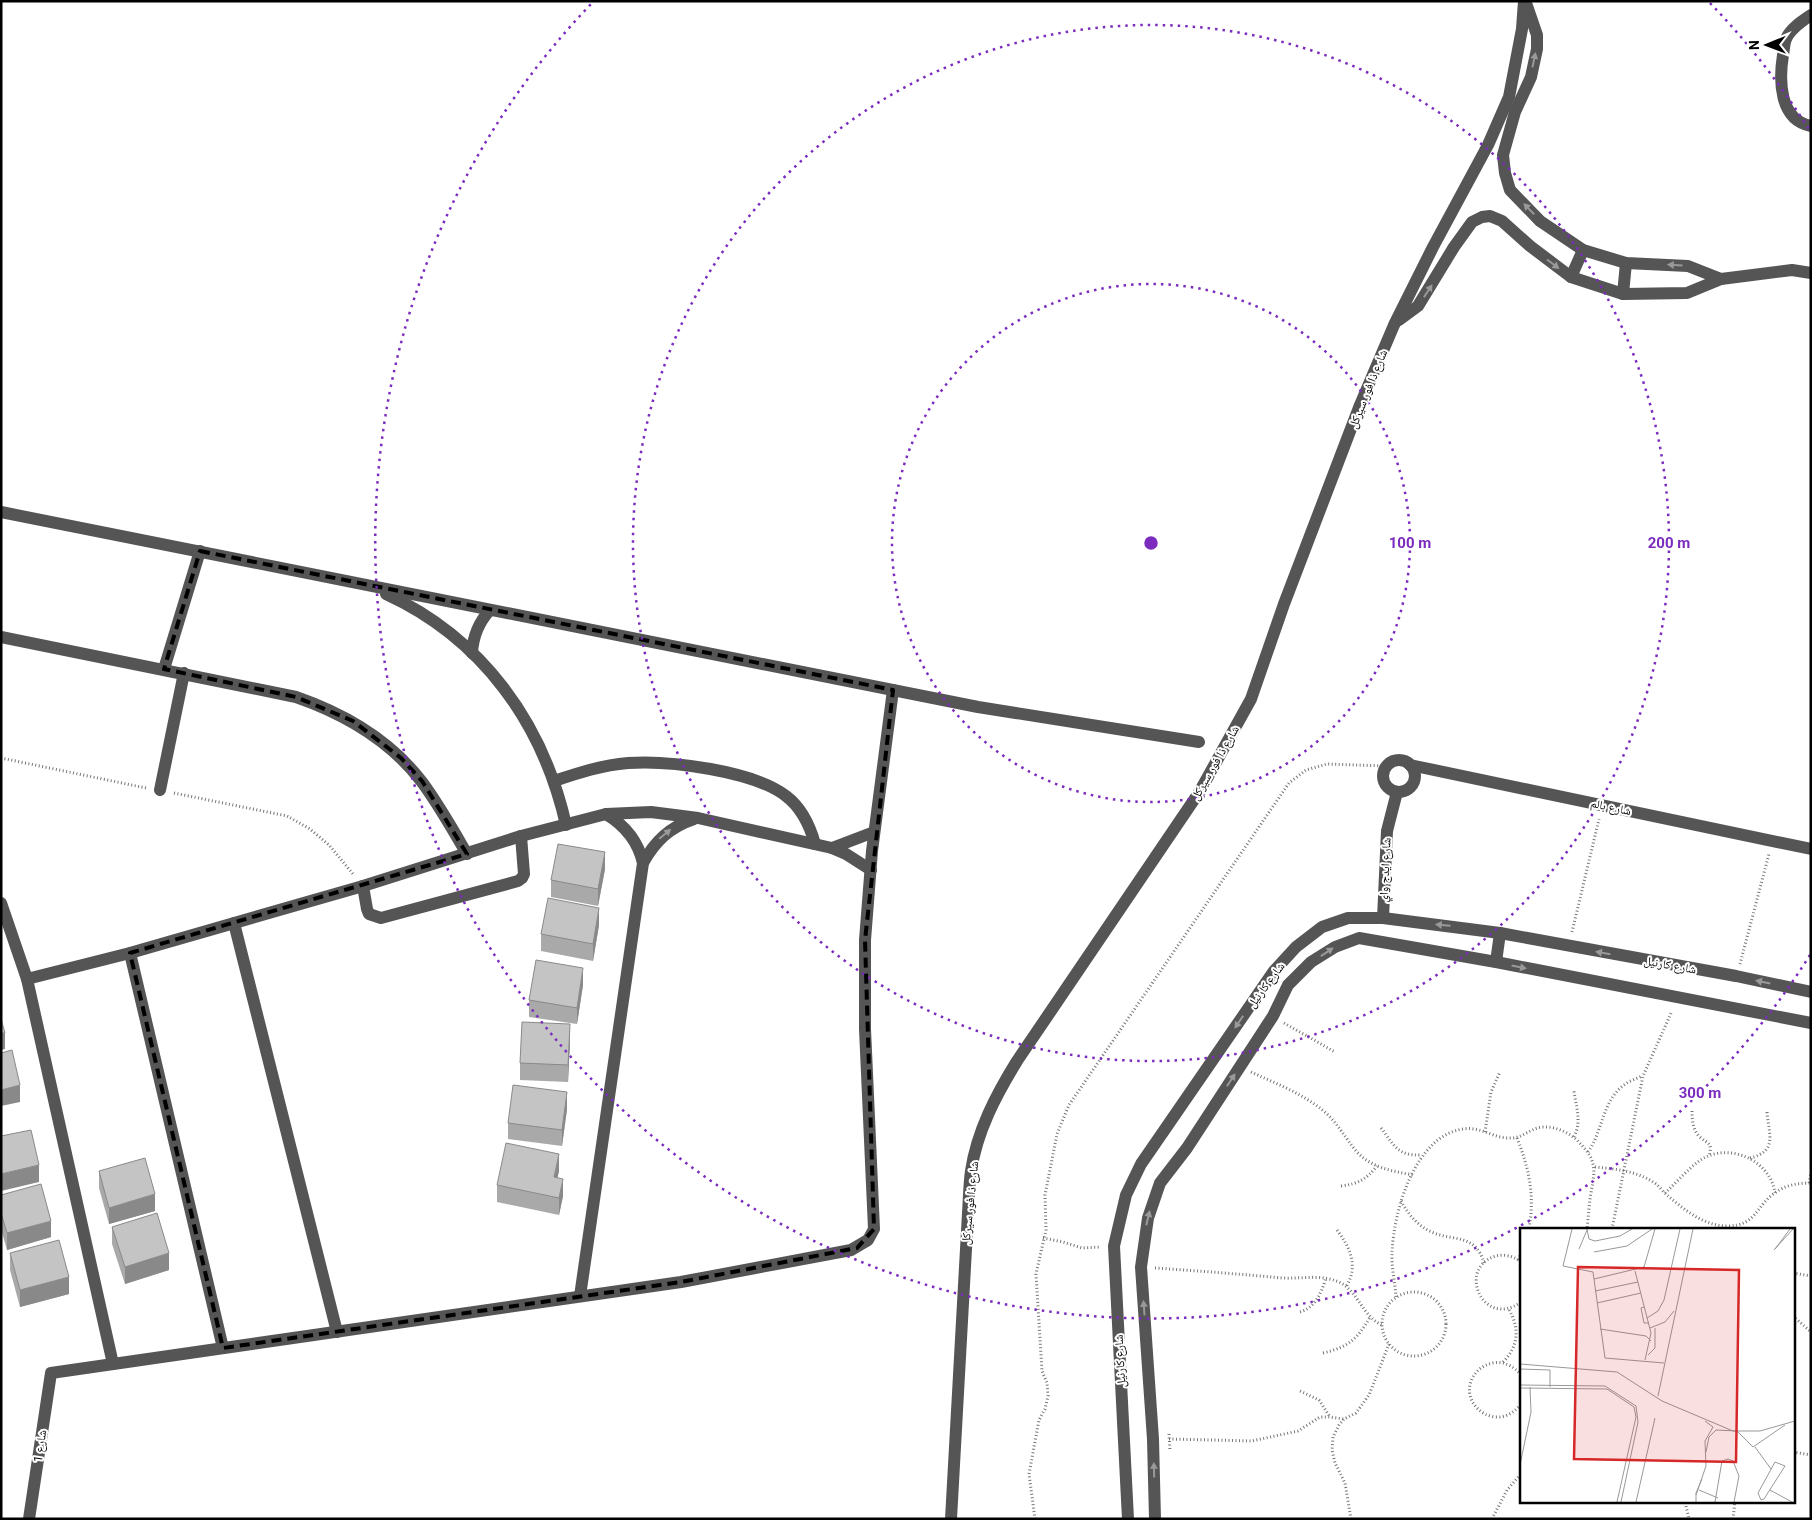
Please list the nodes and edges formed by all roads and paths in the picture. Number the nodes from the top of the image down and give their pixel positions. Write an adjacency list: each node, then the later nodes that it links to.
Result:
1 (1525, 1): 4 (street, one-way to 1); 10 (street, شارع ذا فور سيركل)
2 (1811, 15): 3 (street)
3 (1811, 126)
4 (1582, 250): 5 (street); 7 (street)
5 (1626, 263): 8 (street, one-way to 5); 9 (street)
6 (1811, 273): 8 (street)
7 (1571, 277): 9 (street); 10 (street, one-way to 7)
8 (1721, 279): 9 (street)
9 (1623, 294)
10 (1394, 325): 121 (street, شارع ذا فور سيركل)
11 (1, 512): 12 (street)
12 (200, 551): 13 (street); 17 (street)
13 (368, 586): 14 (street); 16 (street)
14 (490, 610): 16 (street); 19 (street)
15 (1, 637): 17 (street)
16 (472, 653): 24 (street)
17 (164, 669): 18 (street)
18 (184, 673): 25 (street); 37 (street)
19 (892, 690): 20 (street); 31 (street)
20 (1199, 742)
21 (1, 758): 25 (path)
22 (1410, 765): 23 (street); 26 (street); 27 (street, شارع بالم)
23 (1386, 766): 26 (street); 85 (path)
24 (554, 781): 30 (street); 34 (street)
25 (160, 790): 40 (path)
26 (1397, 792): 42 (street, شارع ايدج واي)
27 (1602, 805): 33 (street, شارع بالم); 45 (path)
28 (606, 814): 29 (street); 30 (street); 38 (street)
29 (698, 818): 34 (street); 38 (street, one-way to 29)
30 (566, 825): 32 (street)
31 (874, 832): 35 (street); 39 (street)
32 (521, 836): 37 (street); 40 (street)
33 (1773, 841): 36 (street, شارع بالم); 49 (path)
34 (815, 844): 35 (street)
35 (832, 848): 39 (street)
36 (1811, 849)
37 (467, 854): 40 (street)
38 (644, 864): 94 (street)
39 (871, 870): 94 (street)
40 (363, 886): 43 (street)
41 (1, 903): 50 (street)
42 (1383, 918): 44 (street, شارع كارنيل, one-way to 42); 48 (street, شارع كارنيل)
43 (234, 923): 46 (street); 102 (street)
44 (1500, 933): 45 (street, شارع كارنيل); 47 (street)
45 (1569, 947): 49 (street, شارع كارنيل, one-way to 45)
46 (130, 953): 50 (street); 105 (street)
47 (1496, 962): 51 (street, شارع كارنيل, one-way to 47); 53 (street, شارع كارنيل, one-way to 53)
48 (1274, 971): 51 (street); 86 (street, شارع كارنيل, one-way to 86)
49 (1736, 976): 52 (street, شارع كارنيل, one-way to 49)
50 (27, 979): 108 (street)
51 (1288, 985): 54 (street, شارع كارنيل)
52 (1811, 992)
53 (1678, 999): 55 (street, شارع كارنيل); 59 (path)
54 (1273, 1016): 56 (path); 57 (street, شارع كارنيل)
55 (1811, 1023)
56 (1335, 1052)
57 (1240, 1067): 71 (path); 89 (street, شارع كارنيل, one-way to 57)
58 (1500, 1072): 64 (path)
59 (1643, 1076): 67 (path); 73 (path)
60 (1574, 1091): 65 (path)
61 (1692, 1111): 69 (path)
62 (1767, 1111): 70 (path)
63 (1381, 1128): 68 (path)
64 (1485, 1132): 66 (path); 68 (path)
65 (1574, 1137): 66 (path); 67 (path)
66 (1517, 1138): 81 (path)
67 (1588, 1152): 72 (path)
68 (1423, 1154): 75 (path)
69 (1708, 1156): 70 (path); 79 (path)
70 (1749, 1158): 78 (path)
71 (1377, 1166): 75 (path); 77 (path)
72 (1594, 1167): 73 (path); 82 (path)
73 (1624, 1170): 79 (path); 83 (path)
74 (1811, 1173): 76 (path)
75 (1413, 1175): 80 (path)
76 (1810, 1183): 78 (path)
77 (1341, 1186)
78 (1775, 1193): 79 (path)
79 (1665, 1194)
80 (1401, 1201): 88 (path); 95 (path)
81 (1528, 1228)
82 (1586, 1228)
83 (1612, 1228)
84 (1337, 1230): 93 (path)
85 (1043, 1238): 86 (path); 122 (path)
86 (1114, 1246): 123 (street, شارع كارنيل)
87 (1519, 1261): 88 (path)
88 (1484, 1263): 97 (path)
89 (1141, 1267): 92 (path); 114 (street, شارع كارنيل, one-way to 89)
90 (1794, 1273): 91 (path)
91 (1811, 1276)
92 (1326, 1278): 93 (path); 98 (path)
93 (1346, 1287): 99 (path)
94 (580, 1296): 102 (street)
95 (1396, 1297): 101 (path); 104 (path)
96 (1520, 1302): 97 (path)
97 (1508, 1308): 107 (path)
98 (1300, 1312)
99 (1370, 1317): 101 (path); 106 (path)
100 (1794, 1317): 103 (path)
101 (1382, 1325): 104 (path)
102 (337, 1332): 105 (street)
103 (1811, 1332)
104 (1389, 1344): 113 (path)
105 (223, 1348): 108 (street)
106 (1323, 1353)
107 (1503, 1362): 109 (path); 111 (path)
108 (113, 1364): 120 (street, شارع 1)
109 (1520, 1374)
110 (1300, 1391): 112 (path)
111 (1520, 1405)
112 (1330, 1417): 113 (path); 114 (path)
113 (1344, 1420): 125 (path)
114 (1153, 1438): 124 (street, شارع كارنيل, one-way to 114)
115 (1794, 1452): 116 (path)
116 (1811, 1455)
117 (1520, 1475): 126 (path)
118 (1735, 1502): 128 (path)
119 (1686, 1506): 127 (path)
120 (29, 1519)
121 (951, 1519)
122 (1035, 1519)
123 (1128, 1519)
124 (1155, 1519)
125 (1351, 1519)
126 (1492, 1519)
127 (1689, 1519)
128 (1733, 1519)

